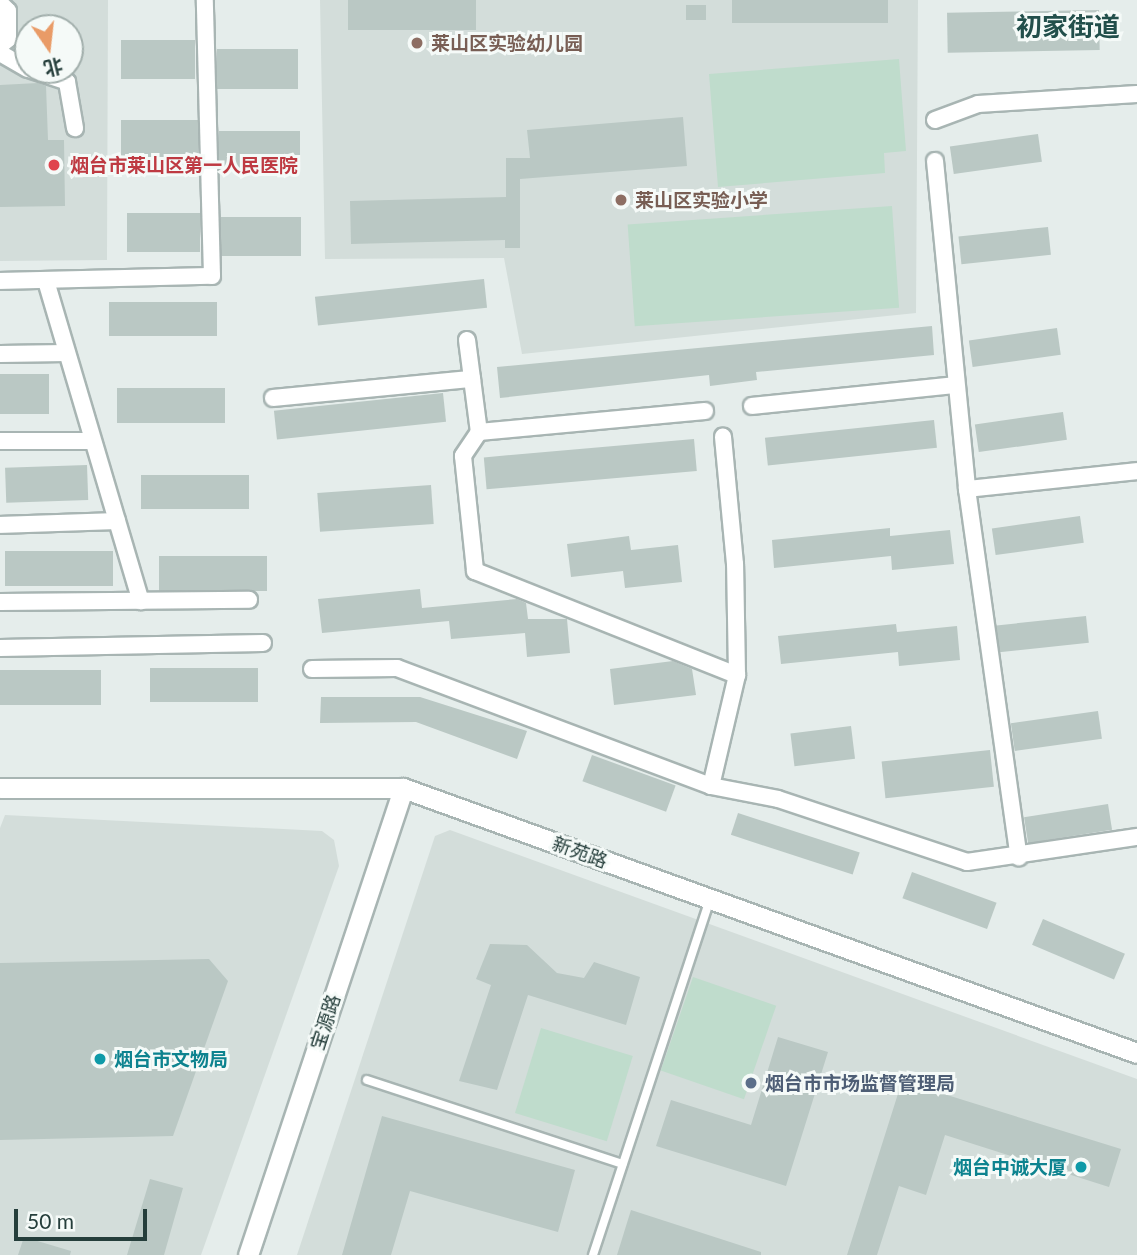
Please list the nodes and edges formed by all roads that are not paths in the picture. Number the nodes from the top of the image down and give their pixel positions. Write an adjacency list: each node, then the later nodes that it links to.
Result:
1 (205, 0): 10 (street)
2 (0, 3): 3 (street)
3 (0, 46)
4 (67, 84): 7 (street)
5 (1137, 93): 6 (street)
6 (935, 120)
7 (75, 128)
8 (935, 161): 15 (street)
9 (0, 281): 10 (street)
10 (46, 281): 12 (street)
11 (467, 340): 14 (street)
12 (66, 353): 13 (street); 22 (street)
13 (0, 354)
14 (472, 379): 16 (street); 19 (street)
15 (956, 385): 17 (street); 24 (street)
16 (273, 398)
17 (752, 406)
18 (705, 411): 19 (street)
19 (479, 432): 33 (street)
20 (723, 437): 33 (street)
21 (0, 441): 22 (street)
22 (92, 441): 25 (street)
23 (1137, 471): 24 (street)
24 (967, 489): 38 (street)
25 (117, 522): 26 (street); 28 (street)
26 (0, 525)
27 (249, 600): 28 (street)
28 (141, 601): 29 (street)
29 (0, 602)
30 (263, 643): 31 (street)
31 (0, 648)
32 (312, 669): 34 (street)
33 (737, 675): 34 (street)
34 (710, 786): 38 (street)
35 (0, 788): 36 (street, 新苑路)
36 (403, 788): 39 (street, 新苑路); 43 (street, 宝源路)
37 (1137, 837): 38 (street)
38 (1019, 857)
39 (710, 899): 40 (street, 新苑路); 42 (lane)
40 (1137, 1053)
41 (367, 1080): 42 (lane)
42 (623, 1164): 44 (lane)
43 (248, 1255)
44 (593, 1255)

